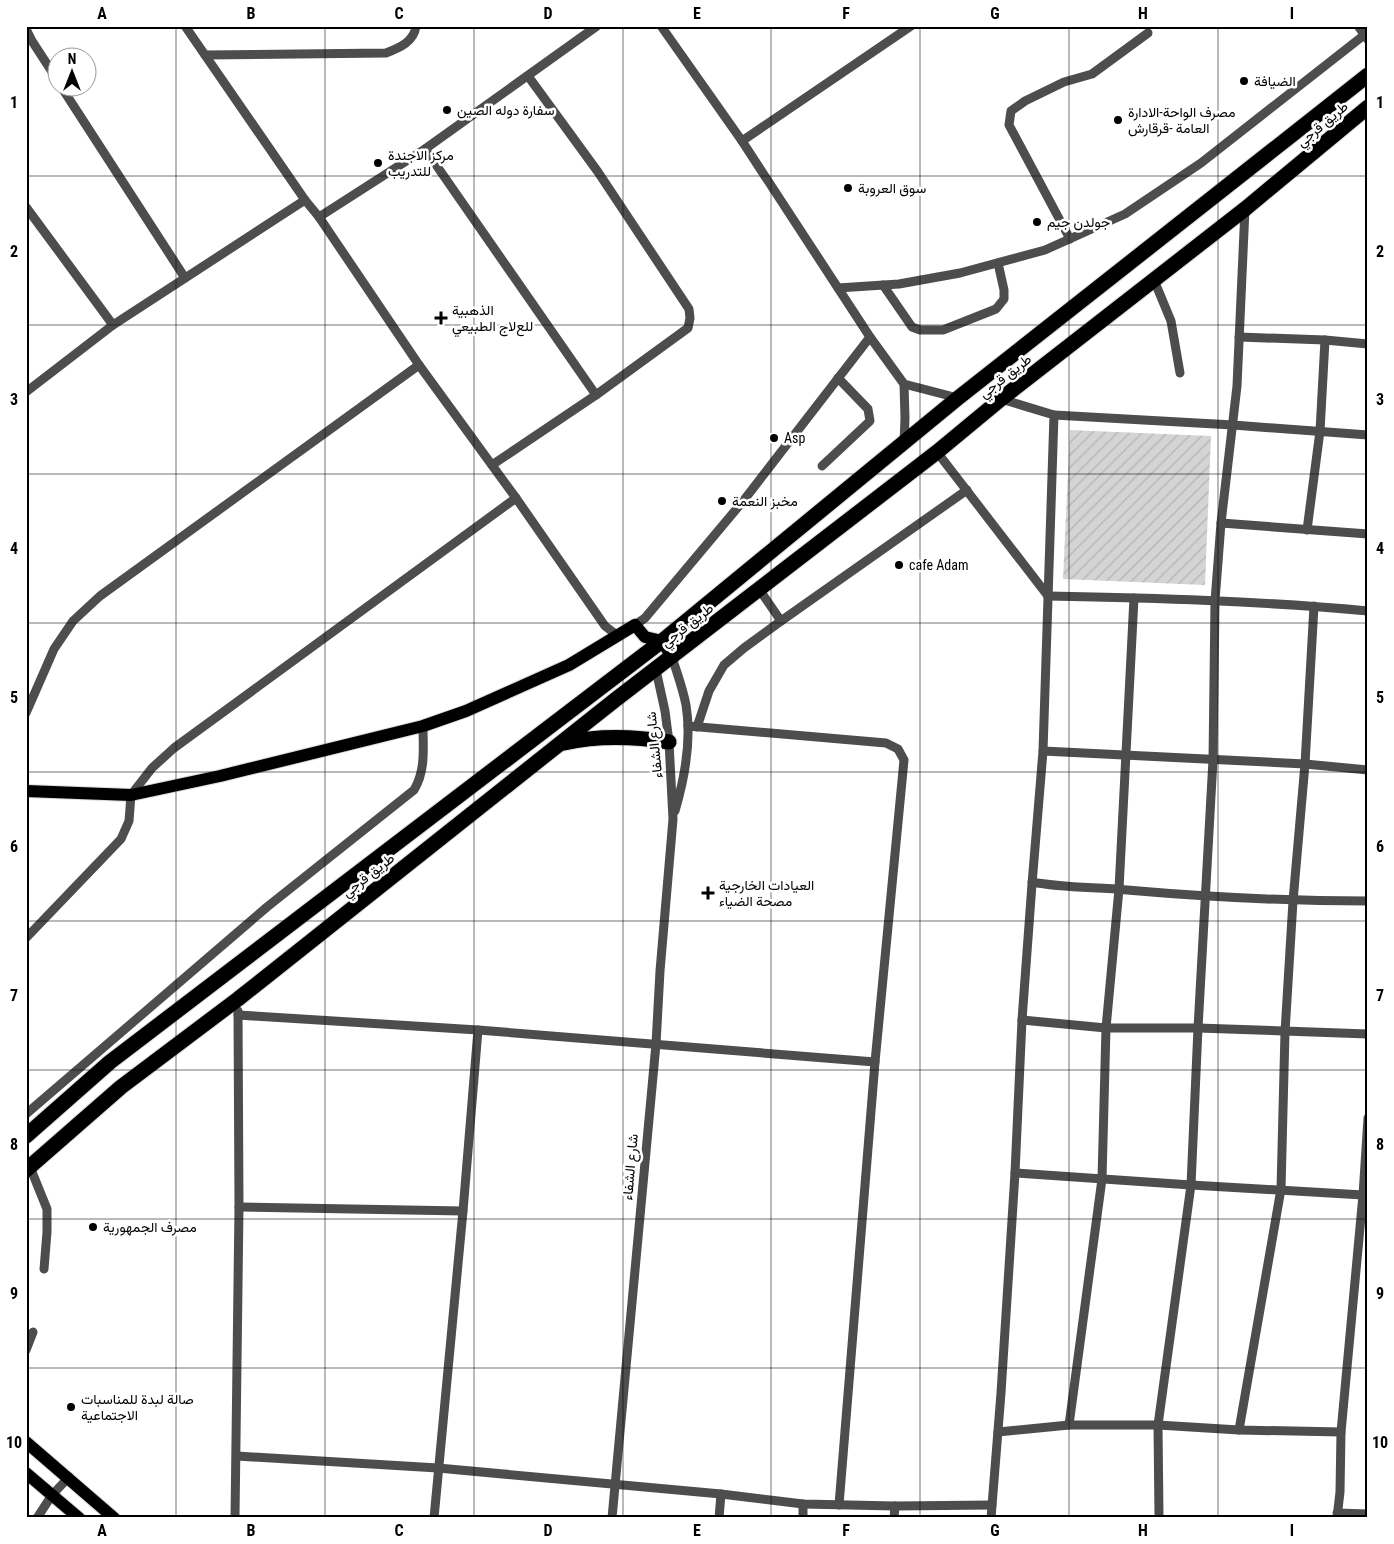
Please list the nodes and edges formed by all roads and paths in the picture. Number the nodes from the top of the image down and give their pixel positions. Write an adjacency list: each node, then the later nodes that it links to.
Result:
1 (184, 26): 10 (street)
2 (416, 26): 10 (street)
3 (597, 26): 13 (street)
4 (661, 26): 16 (street)
5 (911, 26): 16 (street)
6 (1358, 26): 9 (street)
7 (26, 29): 11 (street)
8 (1148, 33): 22 (street)
9 (1367, 35): 22 (street)
10 (204, 55): 18 (street)
11 (48, 66)
12 (1368, 75): 39 (highway, طريق قرجي)
13 (528, 76): 17 (street); 38 (street)
14 (68, 98): 24 (street)
15 (1368, 107): 20 (highway, طريق قرجي)
16 (742, 141): 27 (street)
17 (426, 149): 21 (street); 38 (street)
18 (305, 200): 21 (street); 24 (street)
19 (26, 207): 28 (street)
20 (1245, 209): 25 (highway, طريق قرجي); 30 (street)
21 (319, 217): 33 (street)
22 (1070, 239): 23 (street)
23 (998, 263): 26 (street); 26 (street)
24 (185, 278): 28 (street)
25 (1154, 280): 34 (street); 40 (highway, طريق قرجي)
26 (883, 285): 27 (street)
27 (838, 288): 29 (street)
28 (113, 325): 37 (street)
29 (870, 337): 35 (street); 36 (street)
30 (1239, 337): 31 (street); 42 (street)
31 (1325, 340): 32 (street); 43 (street)
32 (1368, 344)
33 (419, 365): 47 (street); 68 (street)
34 (1180, 373)
35 (838, 378): 48 (street); 61 (street)
36 (904, 384): 39 (street); 45 (street)
37 (26, 392)
38 (596, 395): 47 (street)
39 (958, 398): 45 (highway, طريق قرجي)
40 (1002, 399): 41 (street); 46 (highway, طريق قرجي)
41 (1054, 415): 42 (street); 55 (street)
42 (1233, 425): 43 (street); 51 (street)
43 (1320, 431): 44 (street); 52 (street)
44 (1368, 436)
45 (904, 444): 64 (highway, طريق قرجي)
46 (937, 452): 49 (street); 54 (highway, طريق قرجي)
47 (492, 465): 50 (street)
48 (822, 466)
49 (967, 490): 55 (street); 60 (street)
50 (516, 498): 62 (street); 80 (street)
51 (1221, 523): 52 (street); 57 (street)
52 (1308, 530): 53 (street)
53 (1368, 534)
54 (760, 590): 60 (street); 66 (highway, طريق قرجي)
55 (1048, 596): 56 (street); 74 (street)
56 (1134, 598): 57 (street); 75 (street)
57 (1215, 601): 58 (street); 76 (street)
58 (1314, 606): 59 (street); 77 (street)
59 (1368, 611)
60 (781, 621): 71 (street)
61 (635, 625): 62 (main road); 63 (main road)
62 (618, 636): 69 (main road)
63 (645, 637): 64 (main road); 65 (main road)
64 (662, 641): 65 (highway, طريق قرجي); 66 (main road)
65 (646, 654): 67 (main road); 100 (highway, طريق قرجي)
66 (672, 657): 67 (highway, طريق قرجي); 70 (street, شارع الشفاء)
67 (656, 670): 72 (street, شارع الشفاء); 73 (highway, طريق قرجي)
68 (26, 713)
69 (423, 726): 80 (main road); 98 (street)
70 (688, 726): 71 (street); 81 (street, شارع الشفاء)
71 (698, 727): 97 (street)
72 (669, 742): 73 (highway); 81 (street, شارع الشفاء)
73 (560, 744): 88 (highway, طريق قرجي)
74 (1043, 751): 75 (street); 82 (street)
75 (1127, 755): 76 (street); 83 (street)
76 (1213, 760): 77 (street); 84 (street)
77 (1305, 764): 78 (street); 86 (street)
78 (1368, 770)
79 (26, 791): 80 (main road)
80 (130, 795): 87 (street)
81 (674, 819): 96 (street, شارع الشفاء)
82 (1032, 882): 83 (street); 90 (street)
83 (1119, 889): 84 (street); 91 (street)
84 (1206, 896): 86 (street); 92 (street)
85 (1368, 900): 86 (street)
86 (1293, 901): 94 (street)
87 (26, 938)
88 (238, 999): 89 (street); 101 (highway, طريق قرجي)
89 (238, 1015): 93 (street); 107 (street)
90 (1022, 1020): 91 (street); 102 (street)
91 (1106, 1028): 92 (street); 103 (street)
92 (1198, 1028): 94 (street); 104 (street)
93 (478, 1030): 96 (street); 108 (street)
94 (1285, 1032): 95 (street); 105 (street)
95 (1368, 1034)
96 (656, 1044): 97 (street); 122 (street, شارع الشفاء)
97 (875, 1062): 126 (street)
98 (26, 1114)
99 (1368, 1118): 106 (street)
100 (26, 1136)
101 (28, 1168): 109 (street)
102 (1015, 1173): 103 (street); 115 (street)
103 (1102, 1179): 104 (street); 112 (street)
104 (1191, 1185): 105 (street); 113 (street)
105 (1281, 1189): 106 (street); 114 (street)
106 (1363, 1195): 116 (street)
107 (240, 1207): 108 (street); 118 (street)
108 (463, 1211): 119 (street)
109 (44, 1269)
110 (33, 1332): 111 (street)
111 (26, 1350)
112 (1068, 1425): 113 (street); 115 (street)
113 (1158, 1425): 114 (street); 141 (street)
114 (1239, 1430): 116 (street)
115 (998, 1432): 127 (street)
116 (1341, 1432): 130 (street)
117 (26, 1442): 121 (main road)
118 (237, 1456): 119 (street); 134 (street)
119 (438, 1468): 122 (street); 135 (street)
120 (26, 1473): 124 (main road)
121 (68, 1477): 124 (street); 133 (main road)
122 (614, 1484): 123 (street); 136 (street, شارع الشفاء)
123 (721, 1494): 125 (street); 137 (street)
124 (52, 1495): 131 (street); 132 (main road)
125 (803, 1504): 126 (street); 138 (street)
126 (839, 1505): 128 (street)
127 (992, 1505): 128 (street); 140 (street)
128 (895, 1506): 139 (street)
129 (1368, 1514): 130 (street)
130 (1337, 1515)
131 (37, 1518)
132 (79, 1518)
133 (114, 1518)
134 (235, 1518)
135 (434, 1518)
136 (612, 1518)
137 (719, 1518)
138 (803, 1518)
139 (894, 1518)
140 (991, 1518)
141 (1159, 1518)

